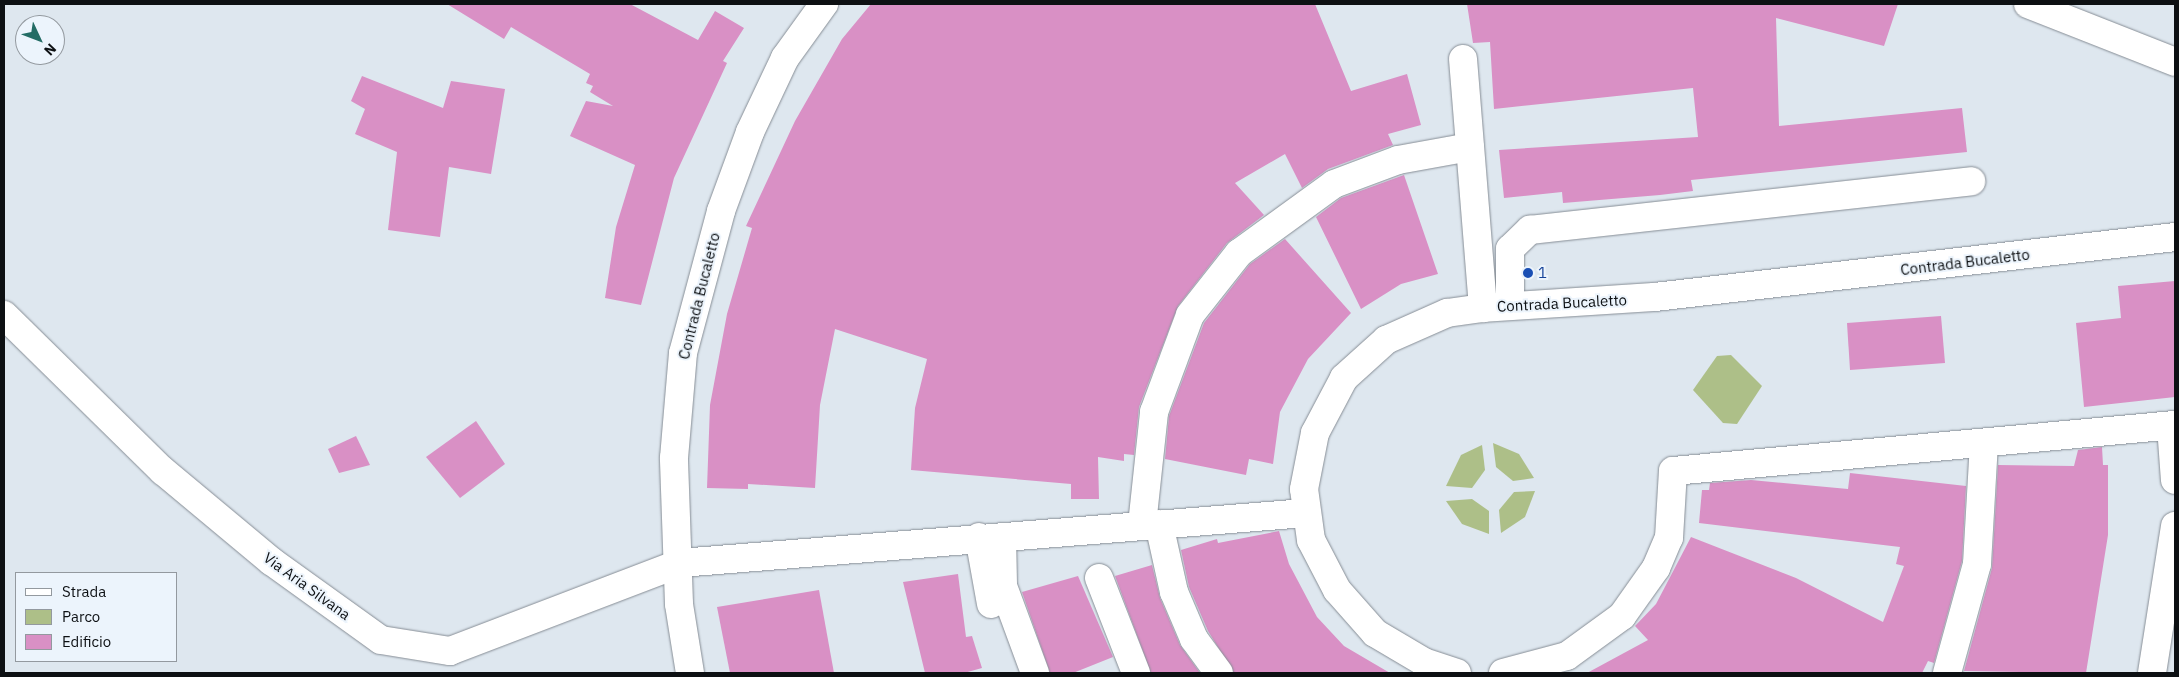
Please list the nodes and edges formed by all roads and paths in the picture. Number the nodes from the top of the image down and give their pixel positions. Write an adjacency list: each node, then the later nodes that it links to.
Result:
1 (824, 4): 18 (street, Contrada Bucaletto)
2 (2028, 4): 4 (street)
3 (1463, 59): 5 (street)
4 (2175, 62)
5 (1470, 147): 9 (street); 15 (street)
6 (1972, 181): 8 (street)
7 (2175, 238): 8 (street, Contrada Bucaletto)
8 (1510, 306): 9 (street, Contrada Bucaletto)
9 (1483, 308): 14 (street, Contrada Bucaletto)
10 (4, 315): 18 (street, Via Aria Silvana)
11 (2173, 426): 12 (street); 13 (street)
12 (1984, 443): 26 (street); 27 (street)
13 (2175, 480)
14 (1305, 513): 15 (street, Via Aria Silvana); 25 (street, Contrada Bucaletto)
15 (1151, 525): 17 (street, Via Aria Silvana); 24 (street)
16 (2175, 526): 28 (street)
17 (991, 537): 18 (street, Via Aria Silvana); 21 (street); 22 (street)
18 (680, 563): 20 (street, Contrada Bucaletto)
19 (1099, 578): 23 (street)
20 (690, 673)
21 (1016, 673)
22 (1035, 673)
23 (1136, 673)
24 (1219, 673)
25 (1457, 673)
26 (1511, 673)
27 (1948, 673)
28 (2152, 673)

